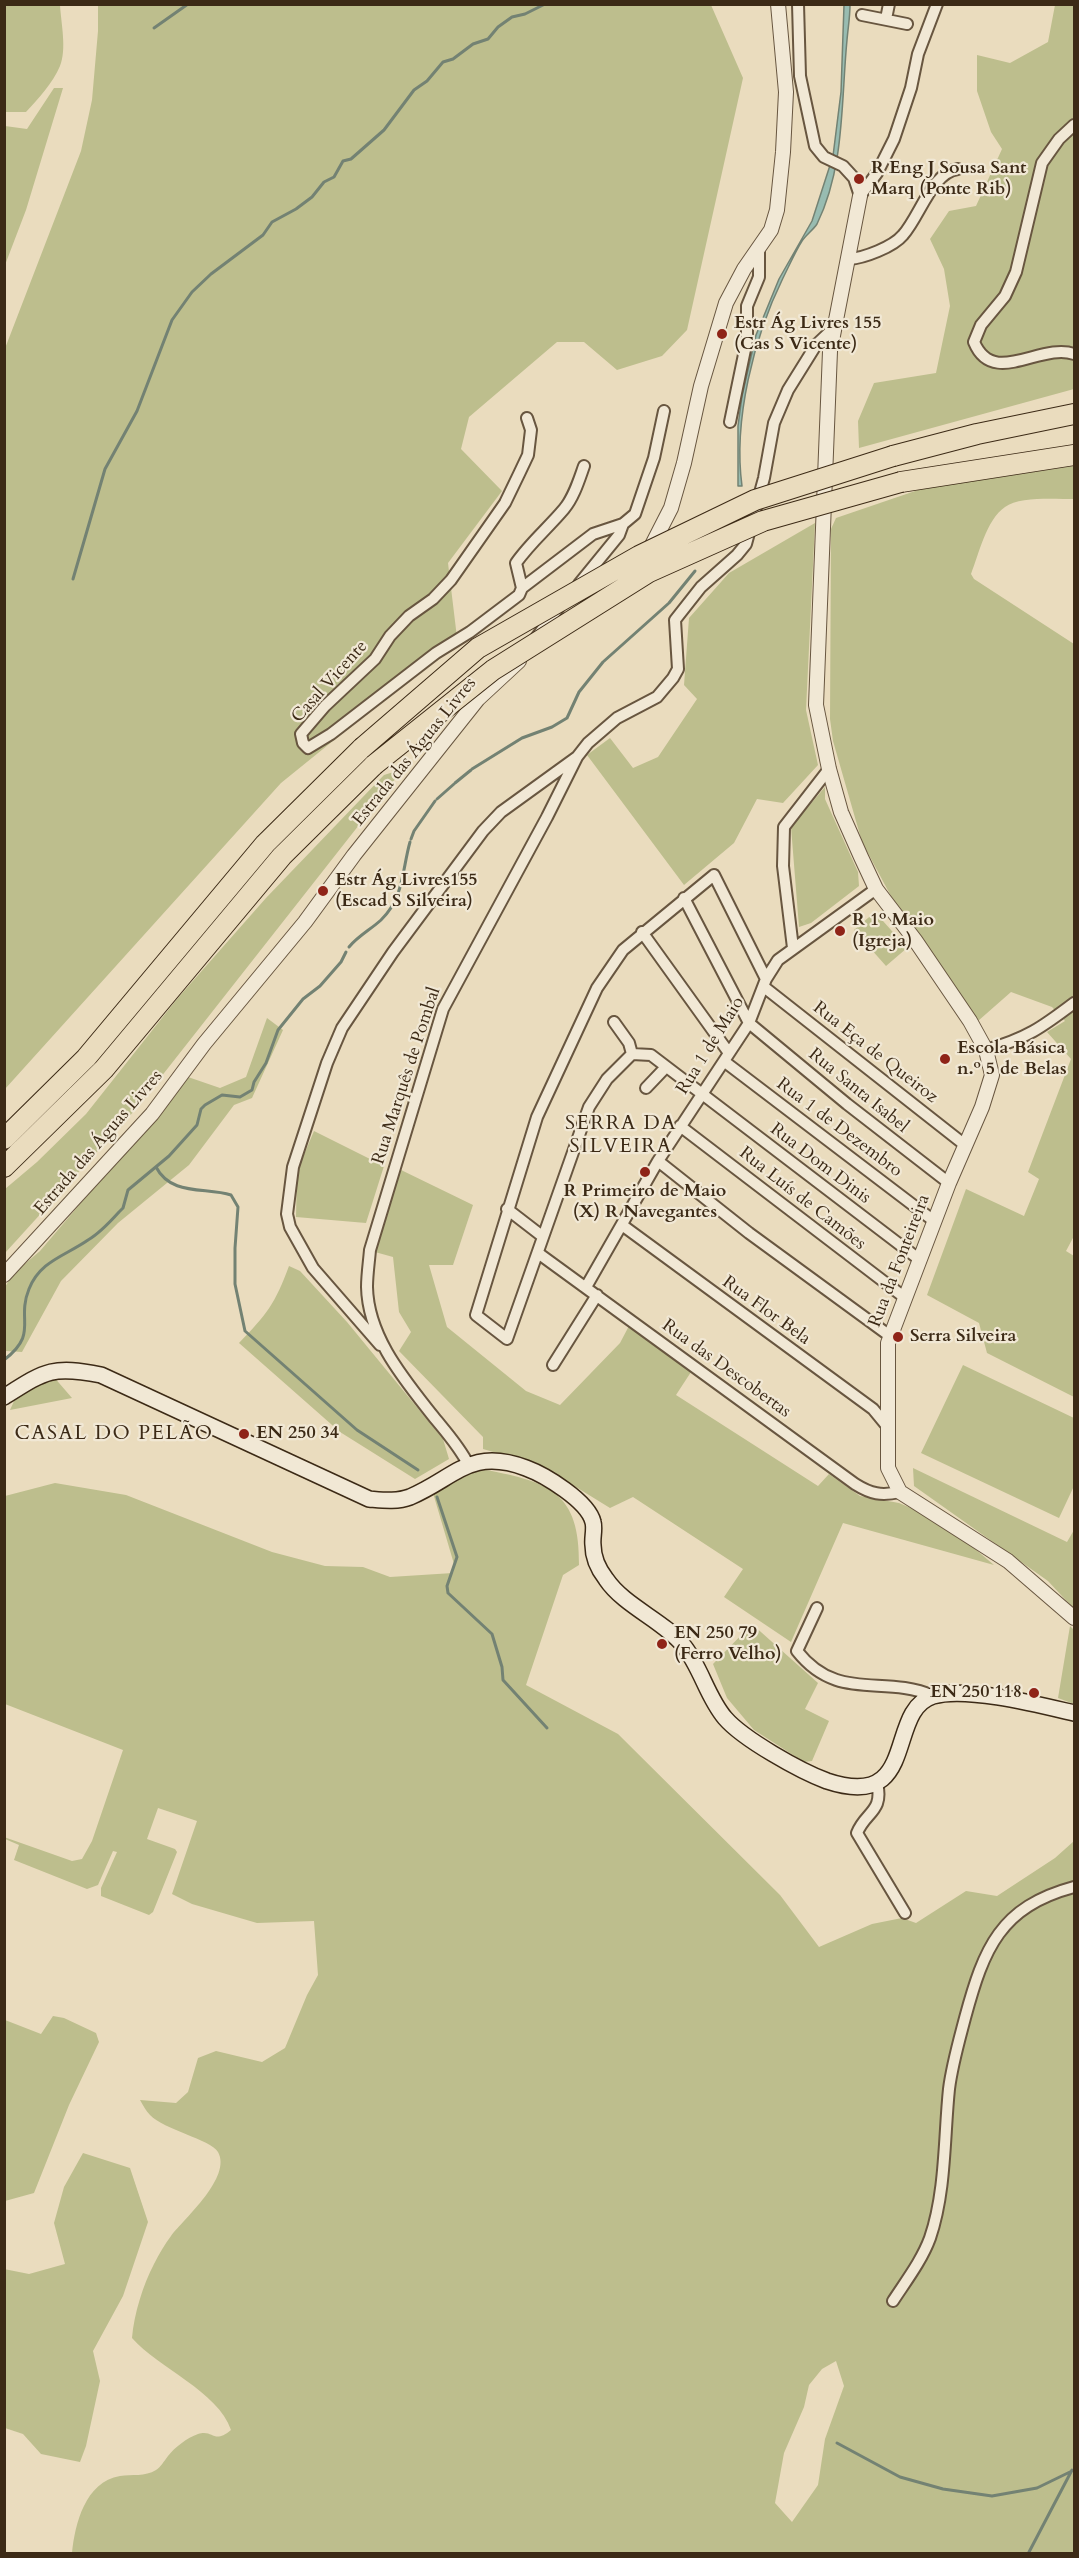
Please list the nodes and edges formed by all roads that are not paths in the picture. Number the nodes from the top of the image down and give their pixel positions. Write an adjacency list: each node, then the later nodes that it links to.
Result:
1 (778, 4): 11 (street, Estrada das Águas Livres)
2 (798, 4): 10 (street)
3 (889, 4): 6 (street)
4 (937, 4): 10 (street)
5 (861, 15): 6 (street)
6 (886, 19): 7 (street)
7 (908, 24)
8 (1074, 124): 14 (street)
9 (958, 169): 12 (street)
10 (860, 196): 12 (street, Rua da Fonteireira)
11 (759, 249): 18 (street); 23 (street, Estrada das Águas Livres)
12 (849, 259): 13 (street, Rua da Fonteireira)
13 (836, 327): 24 (street, Rua Marquês de Pombal); 25 (street, Rua da Fonteireira)
14 (1074, 354)
15 (664, 411): 21 (street)
16 (1074, 414): 41 (highway, bridge)
17 (527, 418): 22 (street, Casal Vicente)
18 (730, 422)
19 (1074, 455): 44 (highway, bridge)
20 (584, 466): 22 (street)
21 (622, 524): 22 (street, Casal Vicente); 23 (street)
22 (522, 588)
23 (520, 660): 52 (street, Estrada das Águas Livres)
24 (577, 757): 57 (street, Rua Marquês de Pombal); 57 (street)
25 (829, 770): 26 (street, Rua da Fonteireira); 29 (street)
26 (876, 889): 29 (street, Rua 1 de Maio); 34 (street, Rua da Fonteireira)
27 (684, 898): 28 (street); 30 (street); 33 (street)
28 (642, 932): 36 (street, Rua 1 de Dezembro); 46 (street)
29 (793, 948): 30 (street, Rua 1 de Maio)
30 (765, 983): 33 (street, Rua 1 de Maio); 42 (street, Rua Eça de Queiroz)
31 (1074, 1003): 34 (street)
32 (614, 1022): 35 (street)
33 (749, 1023): 36 (street, Rua 1 de Maio); 45 (street, Rua Santa Isabel)
34 (986, 1050): 42 (street, Rua da Fonteireira)
35 (632, 1054): 37 (street, Rua Dom Dinis); 49 (street)
36 (727, 1058): 39 (street, Rua 1 de Maio); 47 (street, Rua 1 de Dezembro)
37 (666, 1067): 38 (street); 39 (street, Rua Dom Dinis)
38 (646, 1088)
39 (701, 1095): 40 (street, Rua 1 de Maio); 51 (street, Rua Dom Dinis)
40 (680, 1126): 43 (street, Rua 1 de Maio); 55 (street, Rua Luís de Camões)
41 (4, 1139)
42 (965, 1145): 45 (street, Rua da Fonteireira)
43 (658, 1161): 48 (street, Rua 1 de Maio); 56 (street)
44 (4, 1167)
45 (949, 1183): 47 (street, Rua da Fonteireira)
46 (507, 1209): 49 (street); 50 (street)
47 (934, 1221): 51 (street, Rua da Fonteireira)
48 (622, 1225): 53 (street, Rua 1 de Maio); 60 (street, Rua Flor Bela)
49 (542, 1236): 50 (street)
50 (537, 1253): 53 (street, Rua das Descobertas)
51 (920, 1260): 55 (street, Rua da Fonteireira)
52 (4, 1275)
53 (586, 1287): 54 (street, Rua das Descobertas)
54 (597, 1295): 58 (street); 62 (street, Rua das Descobertas)
55 (904, 1297): 56 (street, Rua da Fonteireira)
56 (890, 1336): 60 (street, Rua da Fonteireira)
57 (385, 1350): 61 (street, Rua Marquês de Pombal)
58 (553, 1365)
59 (4, 1397): 61 (main road)
60 (887, 1426): 62 (street, Rua da Fonteireira)
61 (468, 1464): 67 (main road)
62 (900, 1492): 64 (street)
63 (817, 1608): 65 (street)
64 (1074, 1618)
65 (933, 1696): 66 (main road); 67 (main road)
66 (1074, 1713)
67 (877, 1783): 69 (street)
68 (1074, 1887): 70 (street)
69 (905, 1912)
70 (893, 2301)

